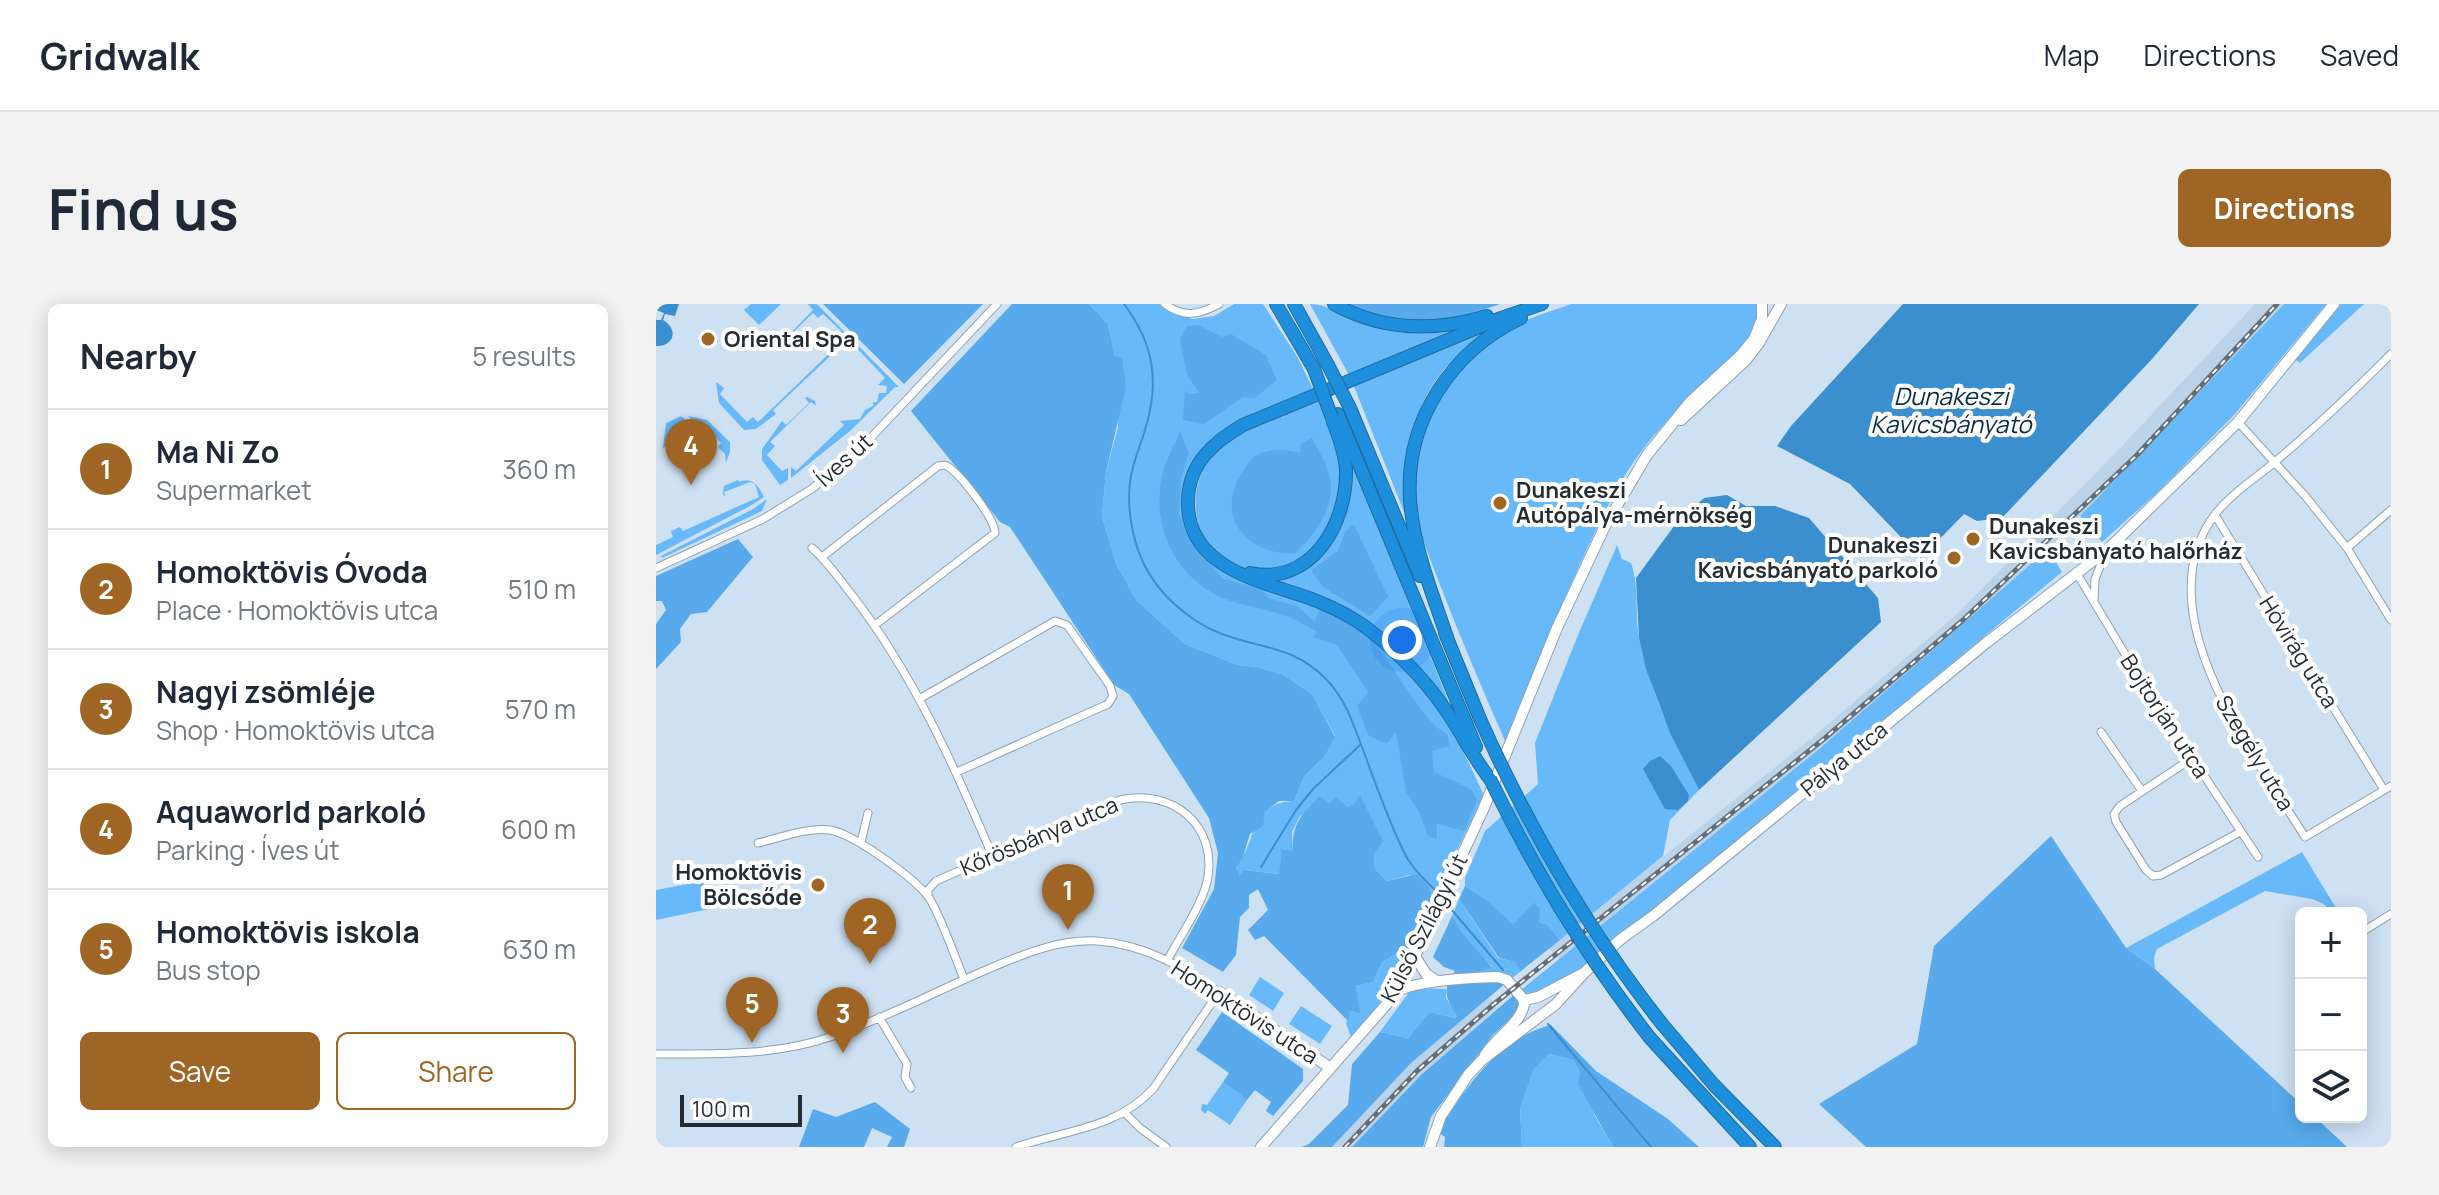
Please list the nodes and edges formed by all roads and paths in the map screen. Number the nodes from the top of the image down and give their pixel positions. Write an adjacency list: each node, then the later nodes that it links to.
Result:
1 (997, 304): 25 (street, Íves út)
2 (1165, 304): 3 (street)
3 (1219, 304)
4 (1276, 304): 14 (highway, bridge)
5 (1294, 304): 14 (highway, bridge)
6 (1334, 304): 12 (highway)
7 (1542, 304): 12 (highway)
8 (1549, 304): 32 (highway)
9 (1762, 304): 16 (street)
10 (1781, 304): 16 (street)
11 (2334, 304): 15 (street, Pálya utca)
12 (1524, 306): 24 (highway)
13 (2391, 354): 17 (street, Szegély utca)
14 (1340, 413): 24 (highway); 32 (highway); 35 (highway)
15 (2238, 422): 17 (street); 22 (street, Pálya utca)
16 (1665, 432): 49 (street, Külső Szilágyi út)
17 (2274, 463): 19 (street, Szegély utca); 21 (street)
18 (2391, 510): 21 (street)
19 (2215, 515): 38 (street, Hóvirág utca); 38 (street, Szegély utca)
20 (812, 548): 23 (street)
21 (2347, 548): 30 (street)
22 (2107, 550): 26 (street, Pálya utca); 27 (street, Pálya utca)
23 (822, 557): 31 (street); 31 (street)
24 (1217, 560): 35 (highway)
25 (656, 568)
26 (2076, 572): 28 (street, Bojtorján utca); 52 (street, Pálya utca)
27 (2095, 584): 28 (street); 29 (street, Pálya utca)
28 (2084, 587): 29 (street, Bojtorján utca)
29 (2094, 602): 36 (street, Bojtorján utca)
30 (2391, 620)
31 (875, 625): 33 (street)
32 (1448, 640): 70 (highway, bridge)
33 (921, 698): 37 (street); 37 (street)
34 (2101, 732): 39 (street)
35 (1466, 735): 69 (highway, bridge)
36 (2191, 759): 39 (street); 41 (street, Bojtorján utca)
37 (957, 772): 44 (street)
38 (2387, 788)
39 (2142, 791): 41 (street)
40 (868, 813): 42 (street)
41 (2240, 832): 45 (street, Bojtorján utca)
42 (861, 842): 43 (street); 46 (street)
43 (758, 843)
44 (992, 855): 46 (street, Kőrösbánya utca); 50 (street, Kőrösbánya utca)
45 (2258, 857)
46 (928, 896): 53 (street)
47 (2391, 914): 48 (street)
48 (2367, 929)
49 (1415, 956): 51 (street, Külső Szilágyi út); 55 (street)
50 (1167, 961): 53 (street, Homoktövis utca); 56 (street, Homoktövis utca)
51 (1406, 972): 54 (street); 57 (street, Külső Szilágyi út)
52 (1585, 972): 58 (street); 61 (street)
53 (964, 979): 59 (street, Homoktövis utca)
54 (1426, 982): 55 (street); 57 (street)
55 (1440, 983): 58 (street)
56 (1219, 992): 62 (street, Homoktövis utca); 64 (street)
57 (1394, 992): 62 (street, Külső Szilágyi út)
58 (1524, 1000): 61 (street)
59 (879, 1017): 60 (street, Homoktövis utca); 63 (street)
60 (656, 1054)
61 (1482, 1060): 68 (street)
62 (1329, 1067): 67 (street, Külső Szilágyi út)
63 (911, 1088)
64 (1125, 1113): 65 (street); 66 (street)
65 (1016, 1147)
66 (1166, 1147)
67 (1261, 1147)
68 (1430, 1147)
69 (1750, 1147)
70 (1775, 1147)

